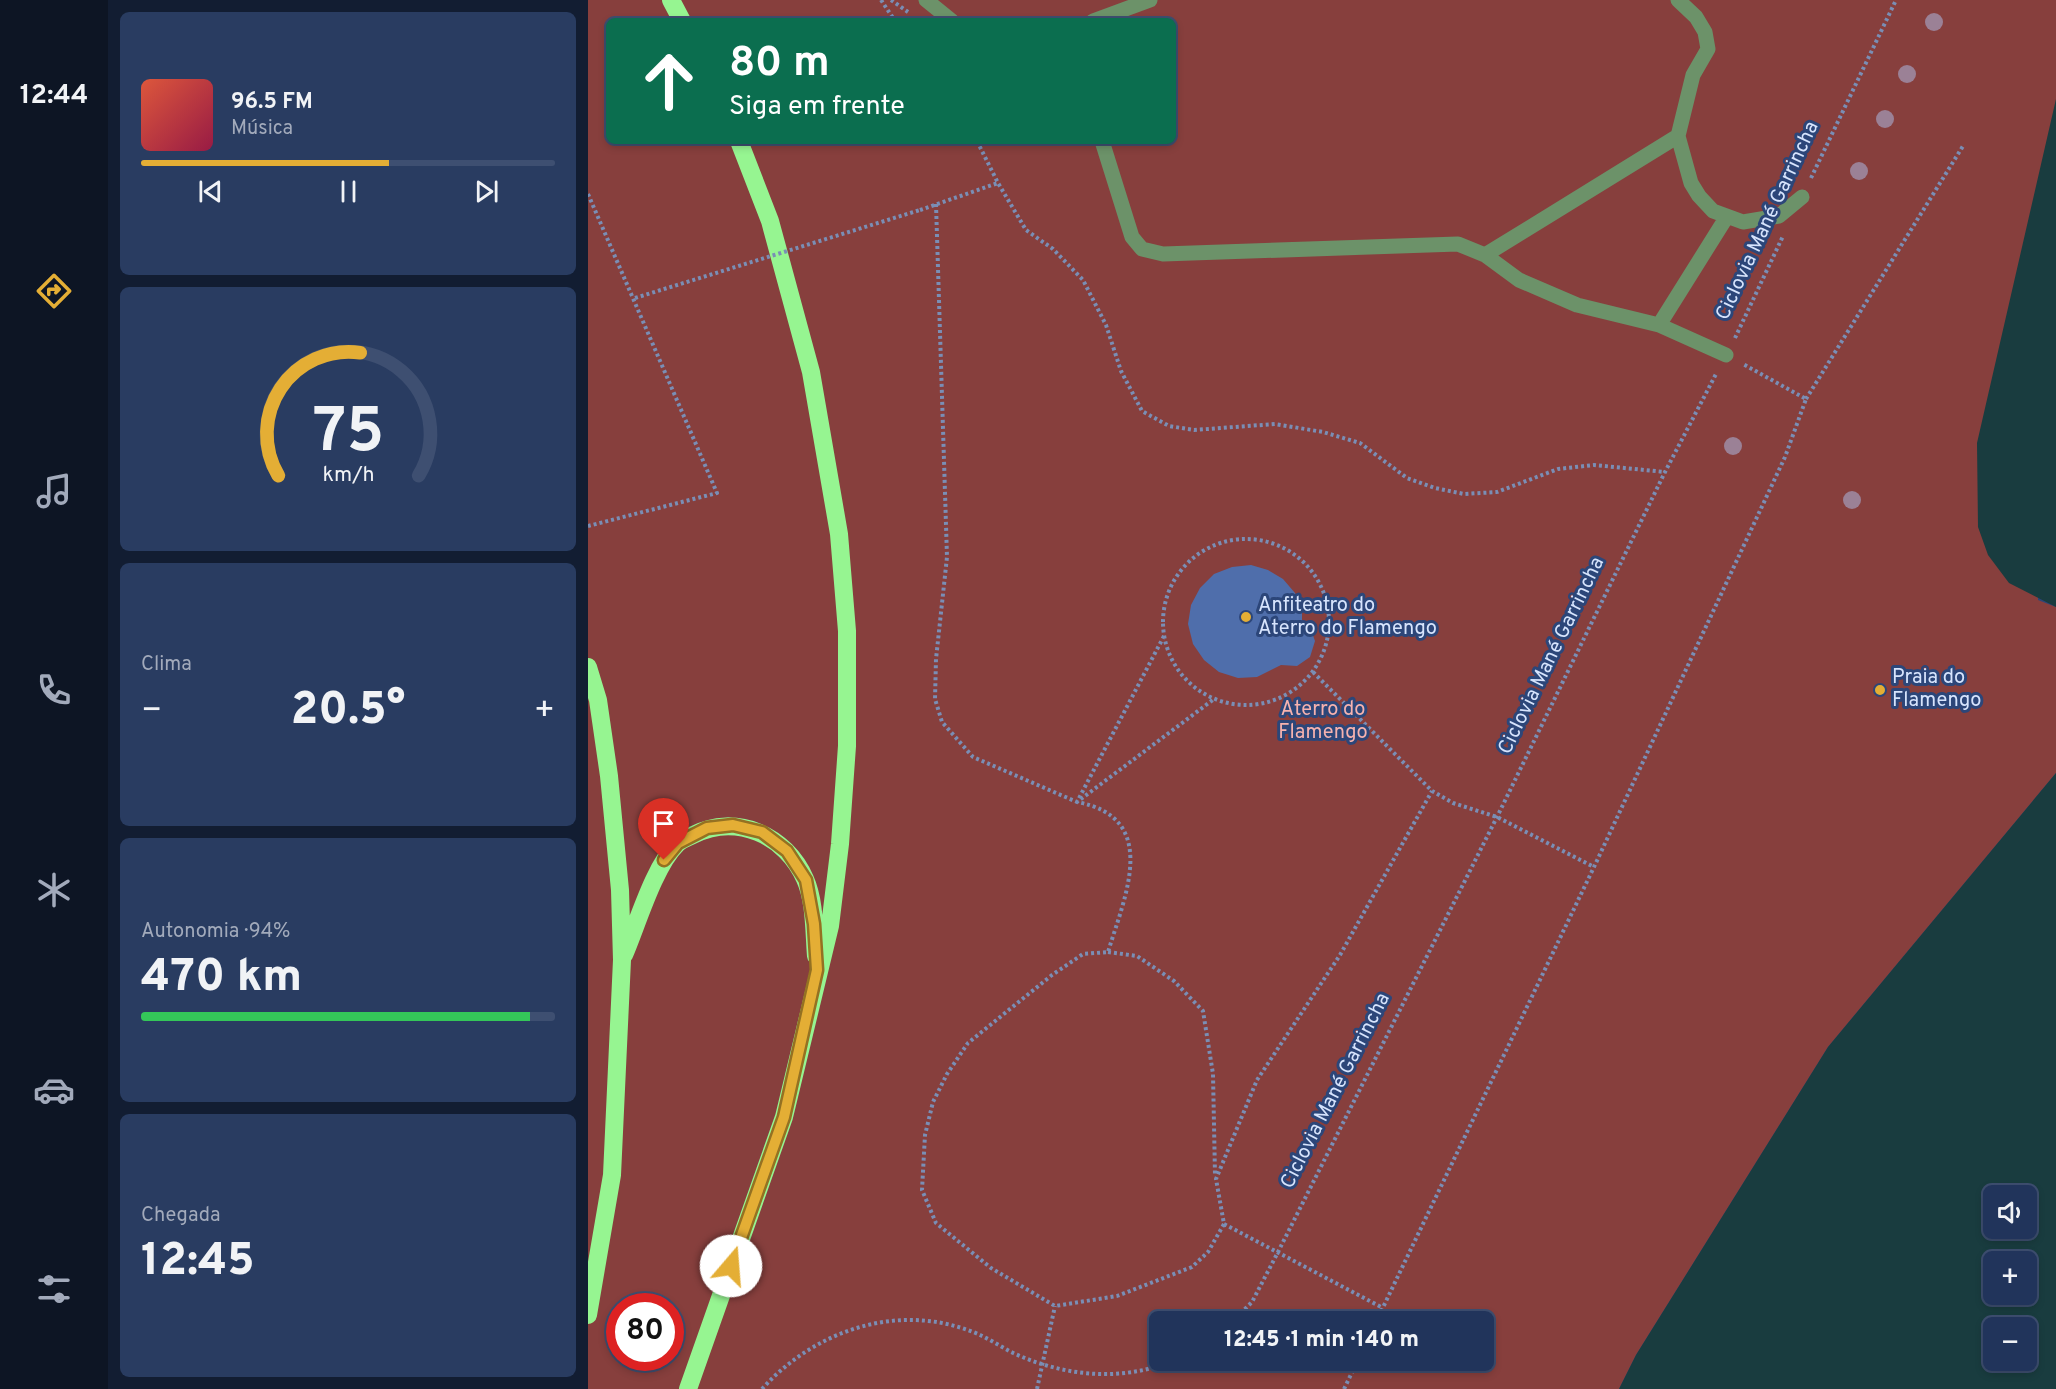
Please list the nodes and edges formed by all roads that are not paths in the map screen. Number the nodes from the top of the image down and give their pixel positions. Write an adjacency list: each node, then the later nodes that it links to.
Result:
1 (670, 0): 5 (highway)
2 (926, 0): 6 (lane)
3 (1150, 0): 7 (lane)
4 (1678, 0): 8 (lane)
5 (680, 18)
6 (948, 18)
7 (1101, 18)
8 (1678, 136): 12 (lane); 13 (lane)
9 (740, 144): 18 (highway)
10 (1103, 144): 13 (lane)
11 (1802, 197): 12 (lane)
12 (1726, 218): 14 (lane)
13 (1485, 255): 14 (lane)
14 (1659, 325): 15 (lane)
15 (1726, 355)
16 (588, 667): 17 (highway)
17 (622, 960): 18 (highway); 19 (highway)
18 (817, 970): 20 (highway)
19 (588, 1315)
20 (688, 1389)

